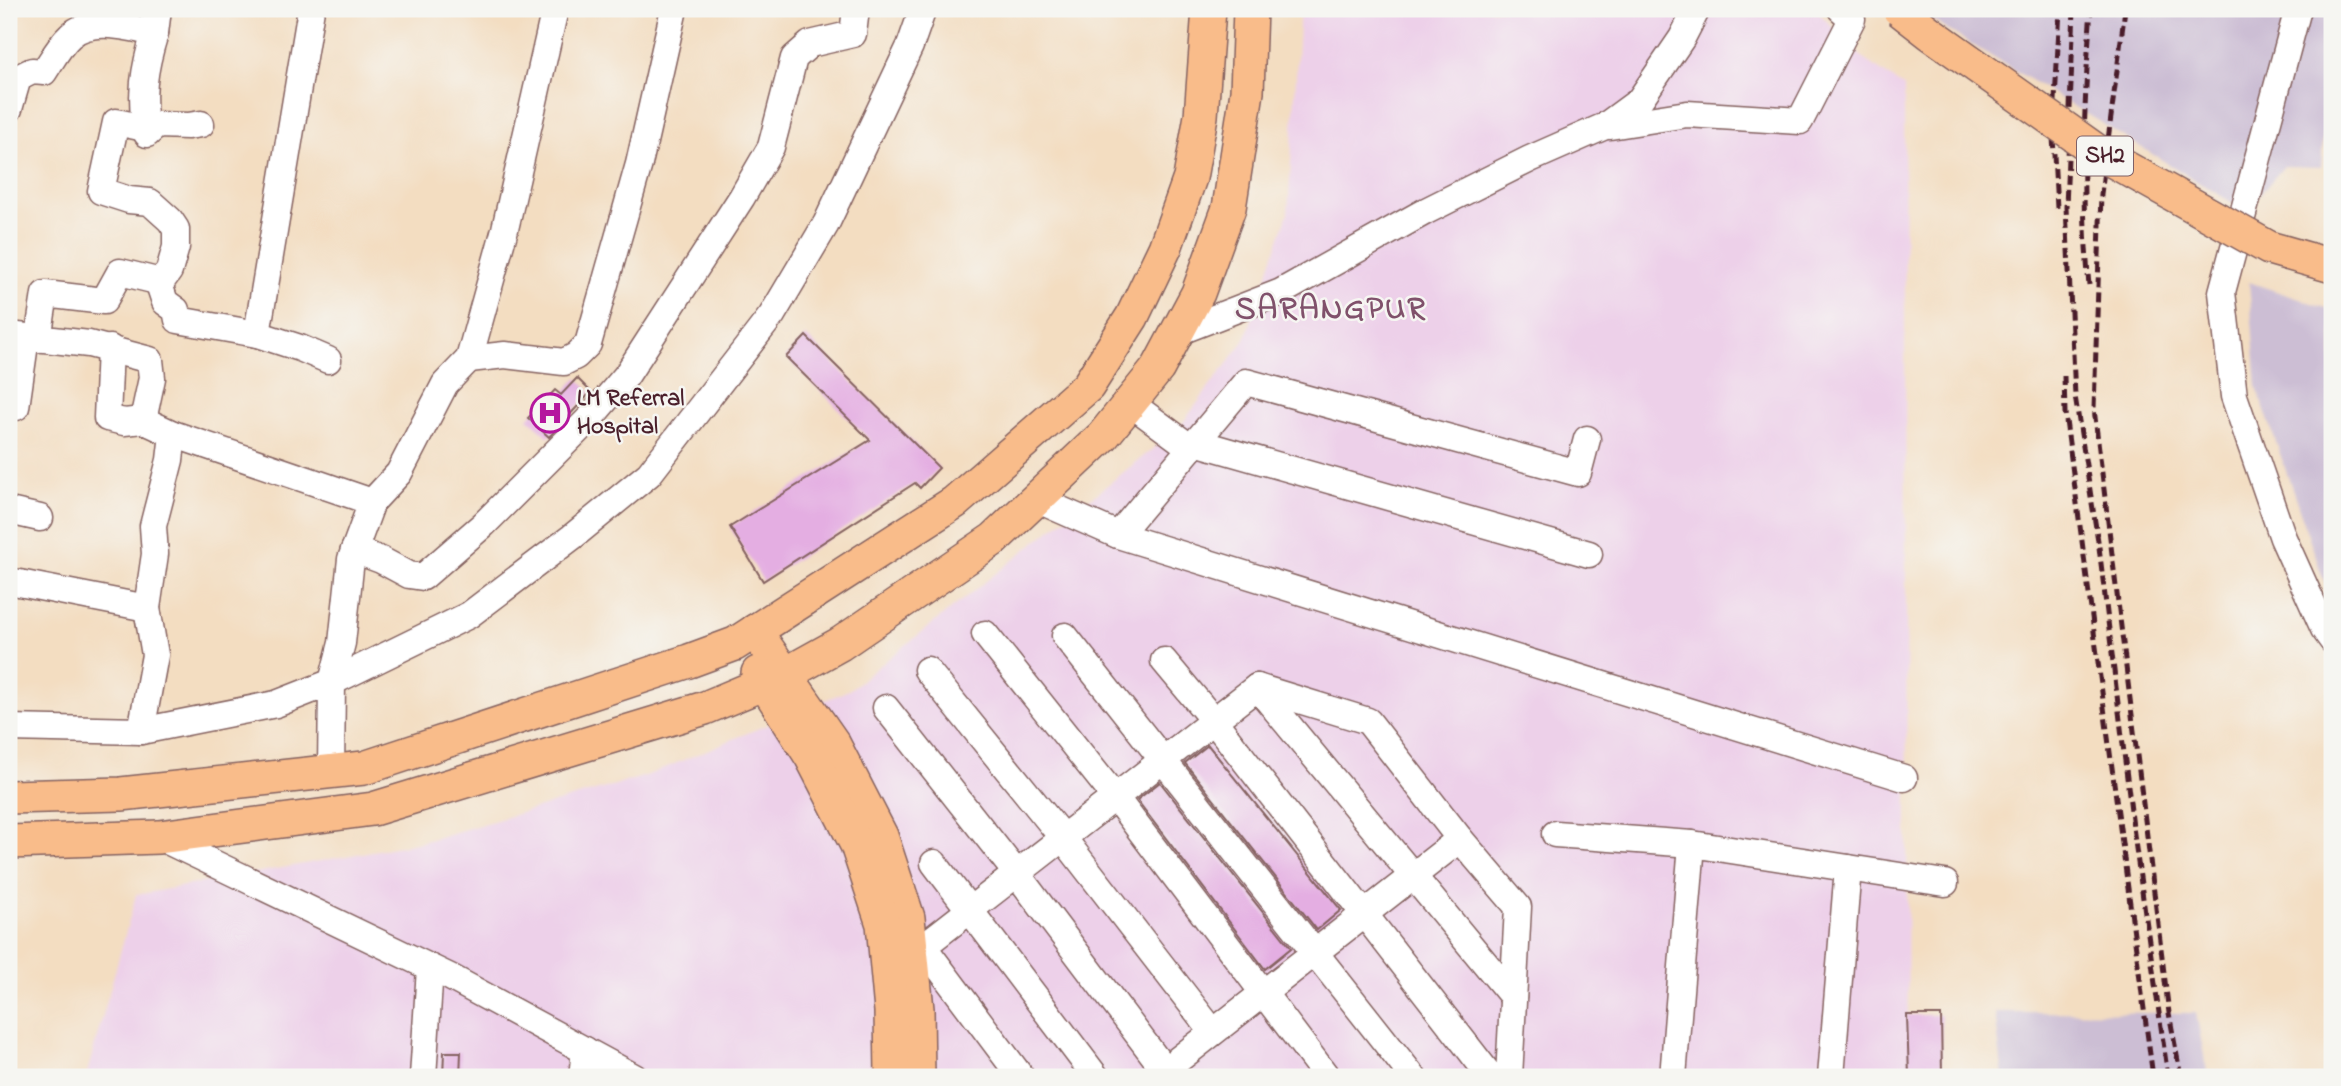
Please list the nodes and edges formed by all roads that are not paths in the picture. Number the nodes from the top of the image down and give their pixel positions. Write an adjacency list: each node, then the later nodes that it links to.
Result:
1 (311, 9): 20 (street)
2 (555, 9): 23 (street)
3 (674, 9): 23 (street)
4 (856, 9): 36 (street)
5 (923, 9): 47 (street)
6 (1209, 9): 42 (main road)
7 (1250, 9): 19 (main road)
8 (1697, 9): 15 (street)
9 (1841, 9): 15 (street)
10 (1899, 9): 17 (main road, SH2, bridge)
11 (2298, 9): 43 (street)
12 (156, 21): 13 (street); 16 (street)
13 (9, 109)
14 (201, 124): 16 (street)
15 (1605, 126): 19 (street)
16 (145, 128): 18 (street)
17 (2332, 266)
18 (158, 281): 20 (street); 21 (street)
19 (1178, 332): 25 (main road)
20 (257, 334): 24 (street)
21 (24, 337): 22 (street); 26 (street)
22 (110, 348): 27 (street); 27 (street)
23 (469, 359): 32 (street)
24 (327, 360)
25 (1130, 403): 30 (street); 31 (main road)
26 (16, 407)
27 (142, 420): 28 (street)
28 (173, 435): 32 (street); 39 (street)
29 (1587, 439): 30 (street)
30 (1193, 445): 35 (street); 37 (street)
31 (1036, 499): 35 (street); 46 (main road)
32 (372, 502): 36 (street)
33 (9, 511): 34 (street)
34 (40, 518)
35 (1118, 535): 55 (street)
36 (354, 551): 47 (street)
37 (1589, 554)
38 (9, 581): 39 (street)
39 (147, 608): 52 (street)
40 (985, 634): 57 (street)
41 (1065, 636): 53 (street)
42 (745, 637): 46 (main road); 54 (main road)
43 (2332, 640)
44 (1164, 660): 50 (street)
45 (927, 670): 60 (street)
46 (776, 678): 59 (main road); 71 (main road); 82 (main road)
47 (332, 682): 52 (street); 54 (street)
48 (1257, 687): 50 (street); 61 (street); 67 (street)
49 (886, 708): 66 (street)
50 (1214, 721): 53 (street); 70 (street)
51 (9, 728): 52 (street)
52 (141, 731)
53 (1164, 760): 57 (street); 72 (street)
54 (331, 772): 56 (main road)
55 (1904, 778)
56 (9, 797)
57 (1115, 797): 60 (street); 74 (street)
58 (1555, 834): 63 (street)
59 (159, 837): 62 (main road); 73 (street)
60 (1062, 838): 66 (street); 76 (street)
61 (1460, 839): 67 (street); 75 (street)
62 (9, 842)
63 (1692, 844): 65 (street); 90 (street)
64 (934, 863): 69 (street)
65 (1848, 868): 68 (street); 91 (street)
66 (1017, 874): 69 (street); 78 (street)
67 (1413, 876): 70 (street); 75 (street)
68 (1945, 883)
69 (969, 911): 71 (street); 85 (street)
70 (1363, 915): 72 (street); 88 (street)
71 (917, 951): 83 (main road); 84 (street)
72 (1315, 952): 74 (street); 87 (street)
73 (430, 968): 77 (street); 79 (street)
74 (1264, 992): 76 (street); 86 (street)
75 (1513, 997): 89 (street)
76 (1213, 1032): 78 (street)
77 (585, 1050): 80 (street); 81 (street)
78 (1164, 1075)
79 (423, 1077)
80 (582, 1077)
81 (634, 1077)
82 (892, 1077)
83 (918, 1077)
84 (1021, 1077)
85 (1096, 1077)
86 (1327, 1077)
87 (1413, 1077)
88 (1491, 1077)
89 (1509, 1077)
90 (1673, 1077)
91 (1831, 1077)

